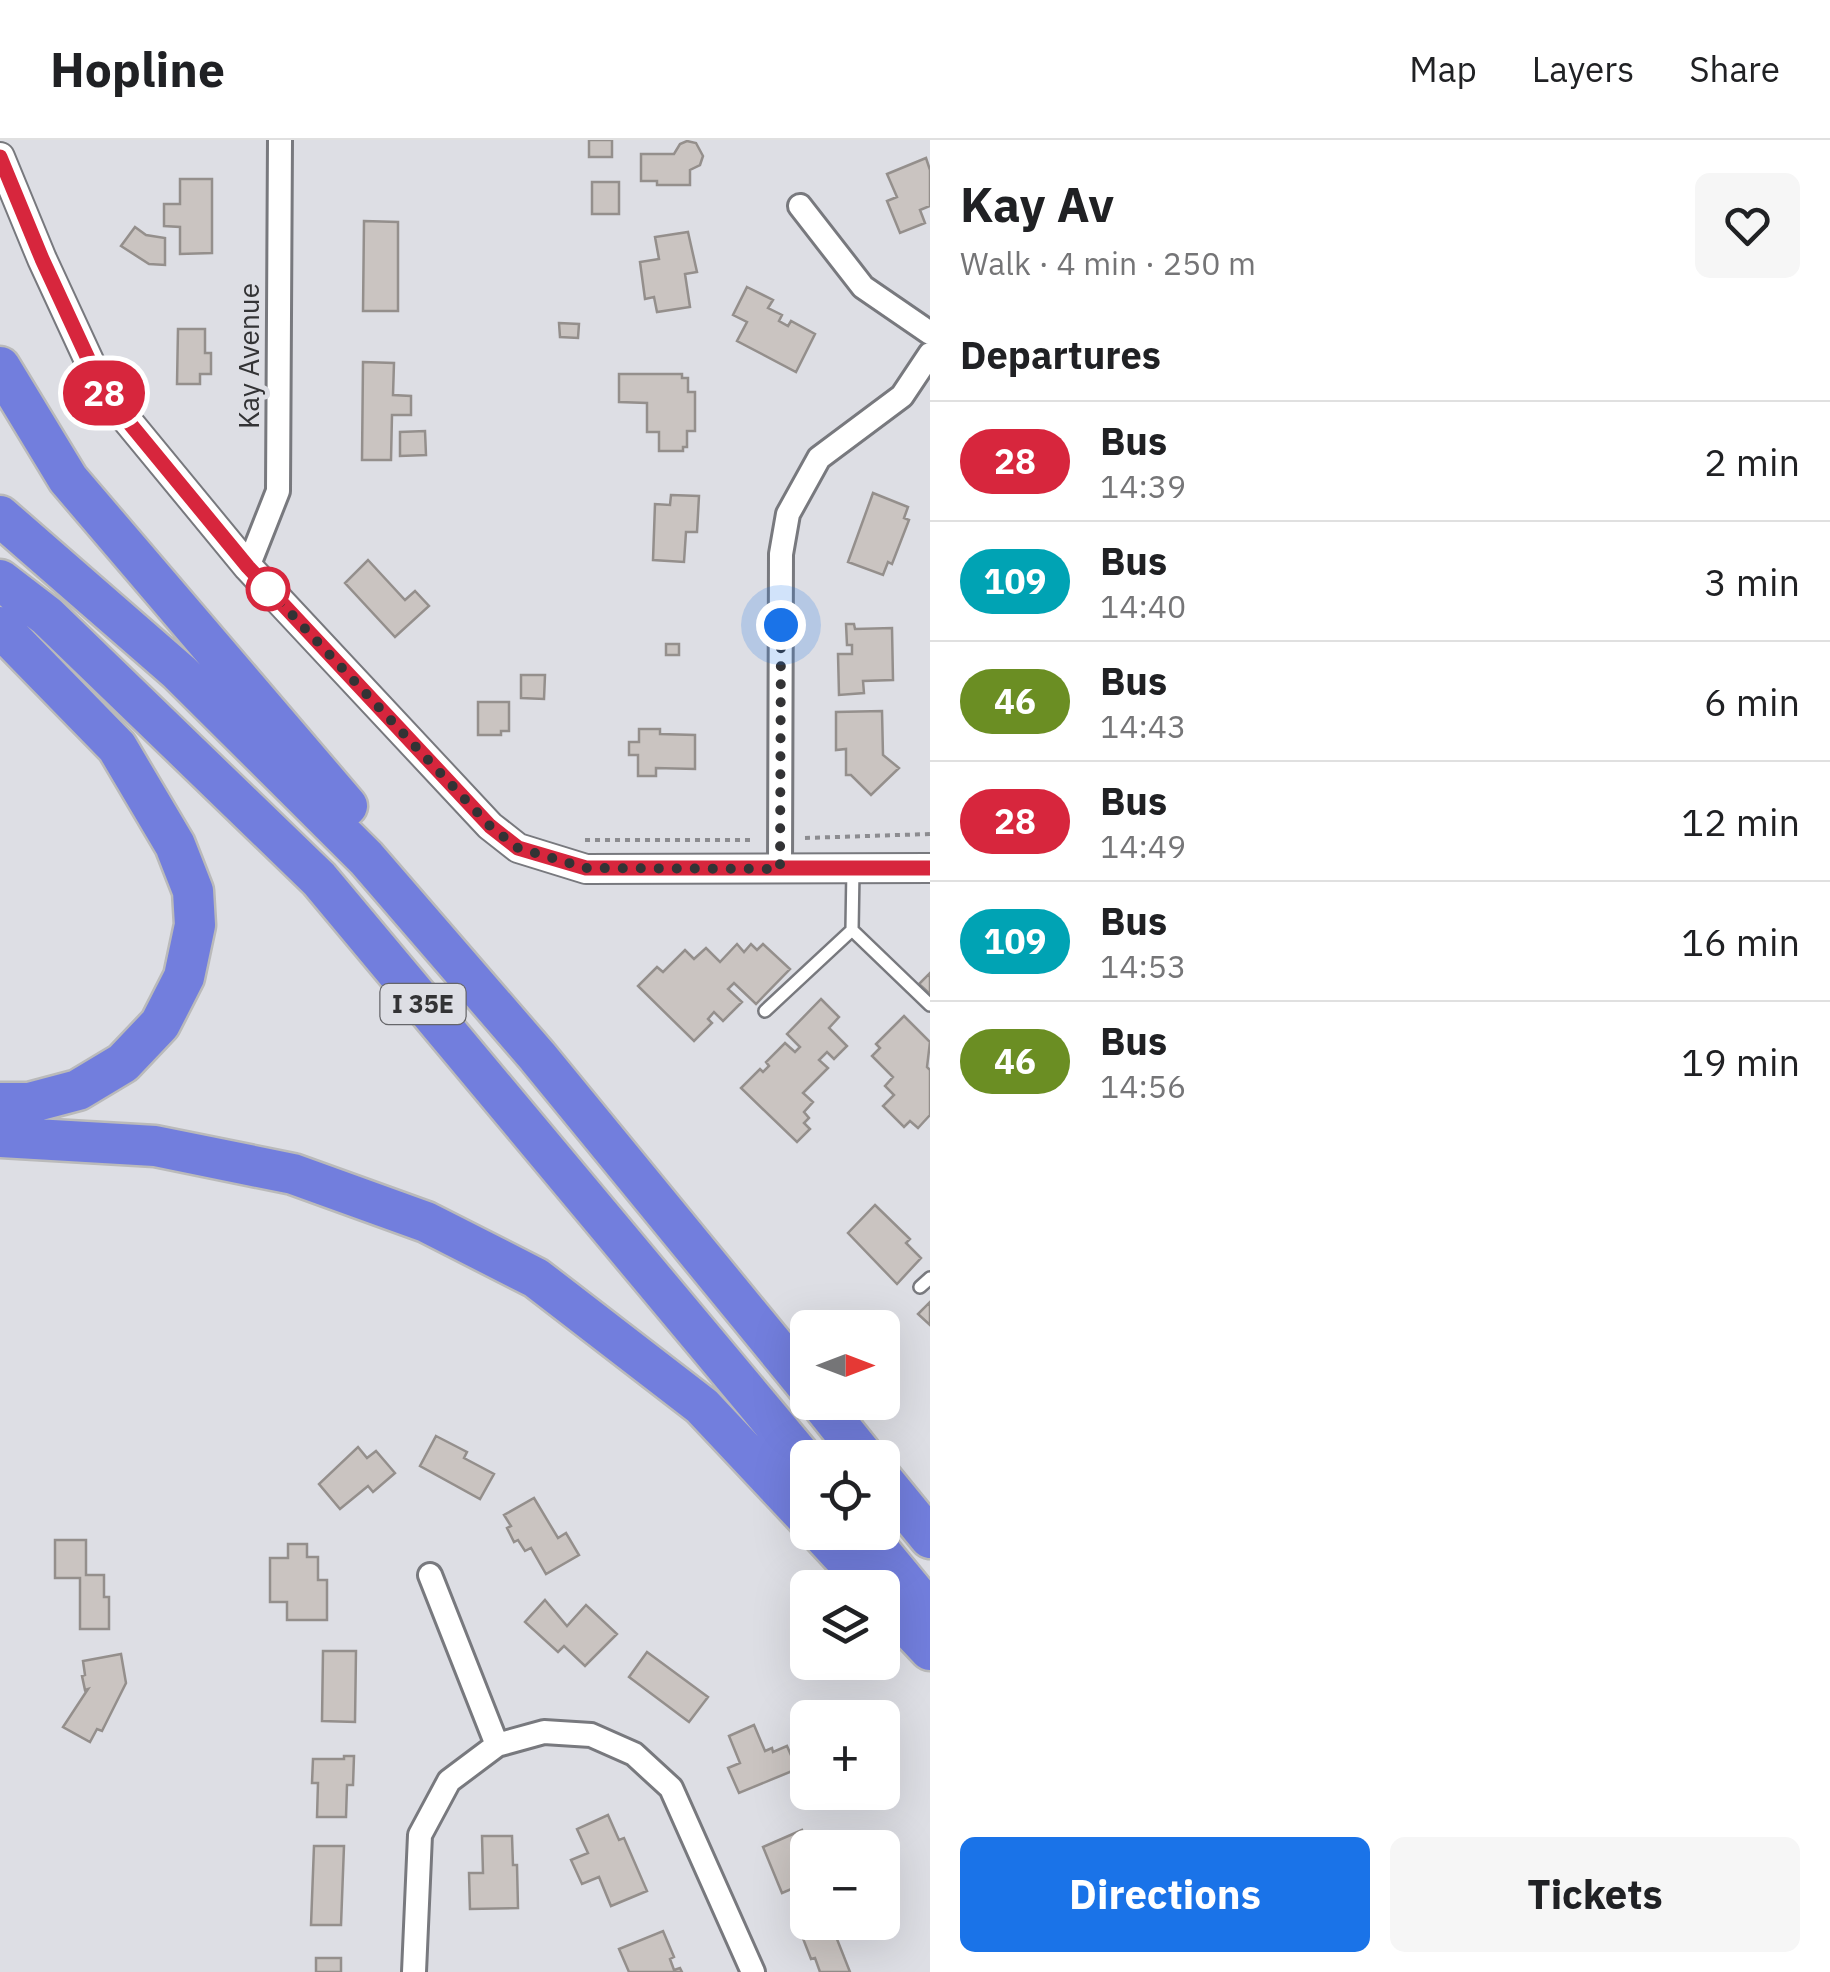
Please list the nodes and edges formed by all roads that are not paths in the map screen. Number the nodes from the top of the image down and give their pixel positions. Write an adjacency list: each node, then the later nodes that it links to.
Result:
1 (280, 140): 8 (street, Kay Avenue)
2 (0, 157): 8 (street)
3 (800, 206): 4 (street)
4 (930, 333)
5 (930, 354): 13 (street)
6 (0, 367): 17 (highway)
7 (0, 516): 17 (highway, I 35E)
8 (248, 567): 13 (street)
9 (0, 580): 23 (highway, I 35E)
10 (0, 627): 18 (highway)
11 (854, 868): 12 (street); 13 (street); 14 (lane)
12 (930, 868)
13 (780, 869)
14 (852, 930): 15 (lane); 16 (lane)
15 (930, 1005)
16 (764, 1011)
17 (538, 1056): 20 (highway, I 35E)
18 (0, 1102)
19 (0, 1137): 24 (highway)
20 (790, 1365)
21 (834, 1420): 22 (highway)
22 (851, 1440)
23 (790, 1443)
24 (790, 1500)
25 (900, 1502): 26 (highway)
26 (930, 1538)
27 (837, 1550): 29 (highway)
28 (879, 1550): 31 (highway)
29 (855, 1570)
30 (430, 1575): 34 (street)
31 (930, 1612)
32 (900, 1618): 33 (highway)
33 (930, 1650)
34 (496, 1745): 35 (street); 36 (street)
35 (414, 1972)
36 (754, 1972)

